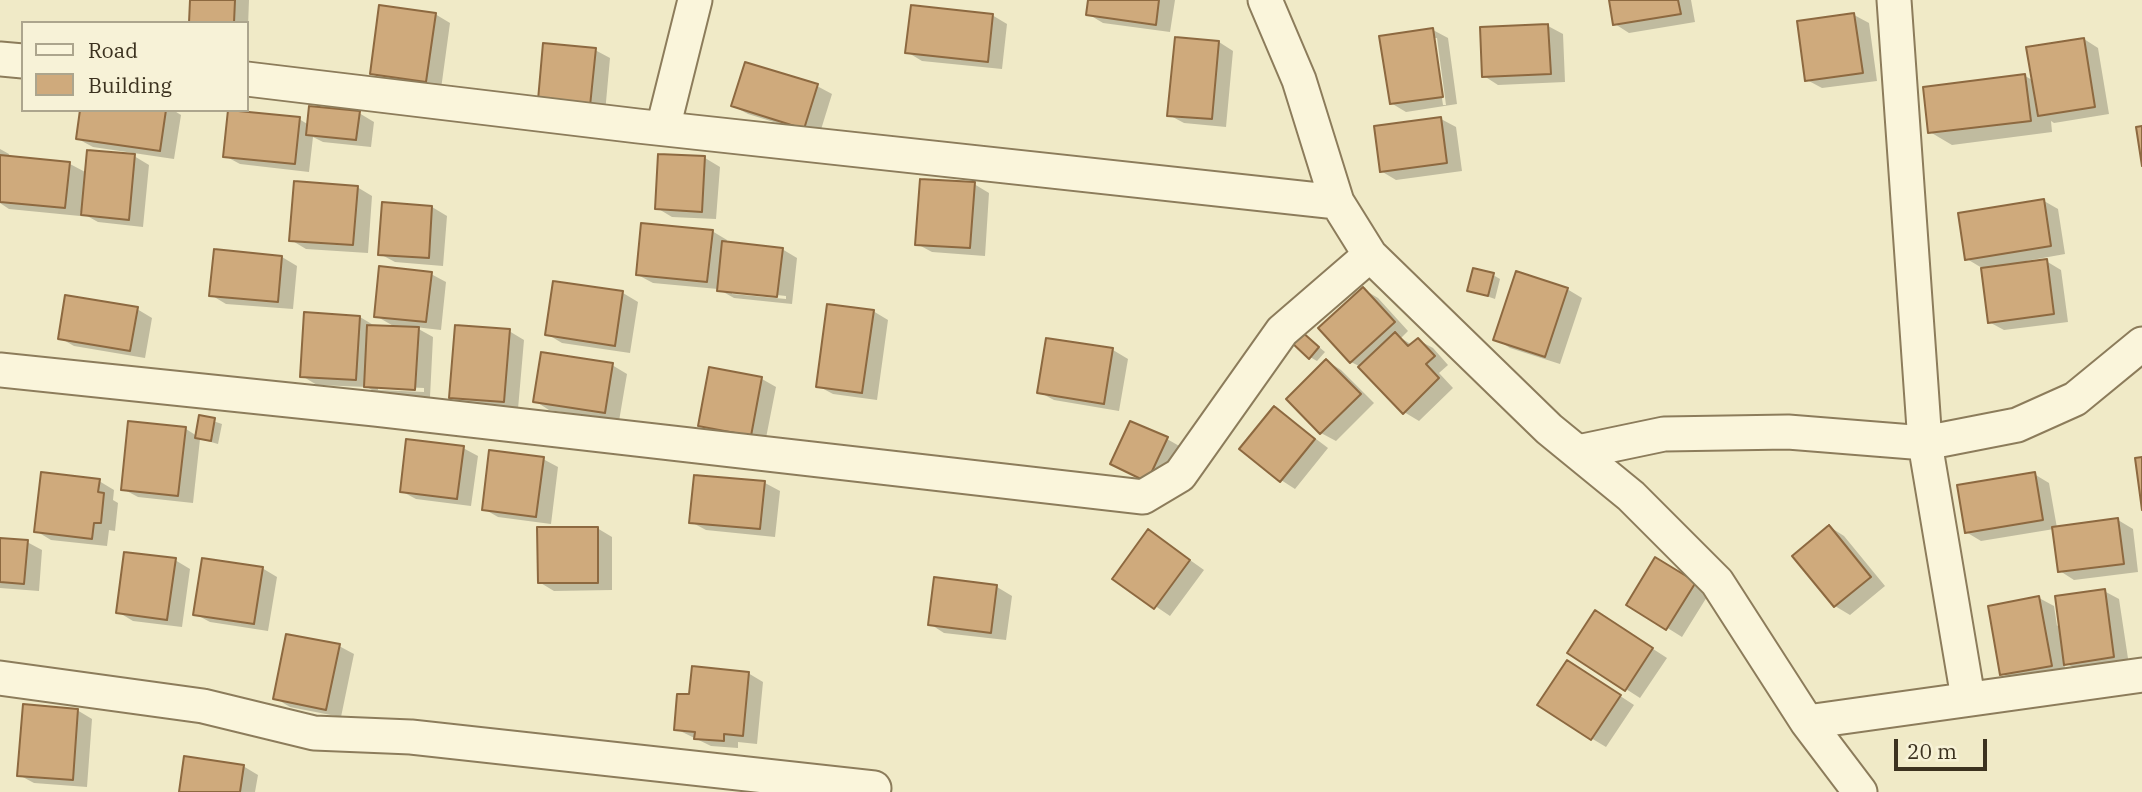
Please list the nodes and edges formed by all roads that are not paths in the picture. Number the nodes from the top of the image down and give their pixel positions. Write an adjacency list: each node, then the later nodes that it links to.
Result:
1 (695, 0): 7 (street)
2 (1265, 0): 8 (street)
3 (1894, 0): 12 (street)
4 (0, 60): 5 (street)
5 (21, 61)
6 (248, 79): 7 (street)
7 (663, 128): 8 (street)
8 (1336, 202): 9 (street)
9 (1370, 255): 11 (street); 13 (street)
10 (2142, 344): 12 (street)
11 (0, 370)
12 (1925, 443): 13 (street); 16 (street)
13 (1578, 452): 17 (street)
14 (2142, 675): 16 (street)
15 (0, 678): 18 (street)
16 (1968, 698): 17 (street)
17 (1807, 722): 19 (street)
18 (874, 788)
19 (1860, 792)

